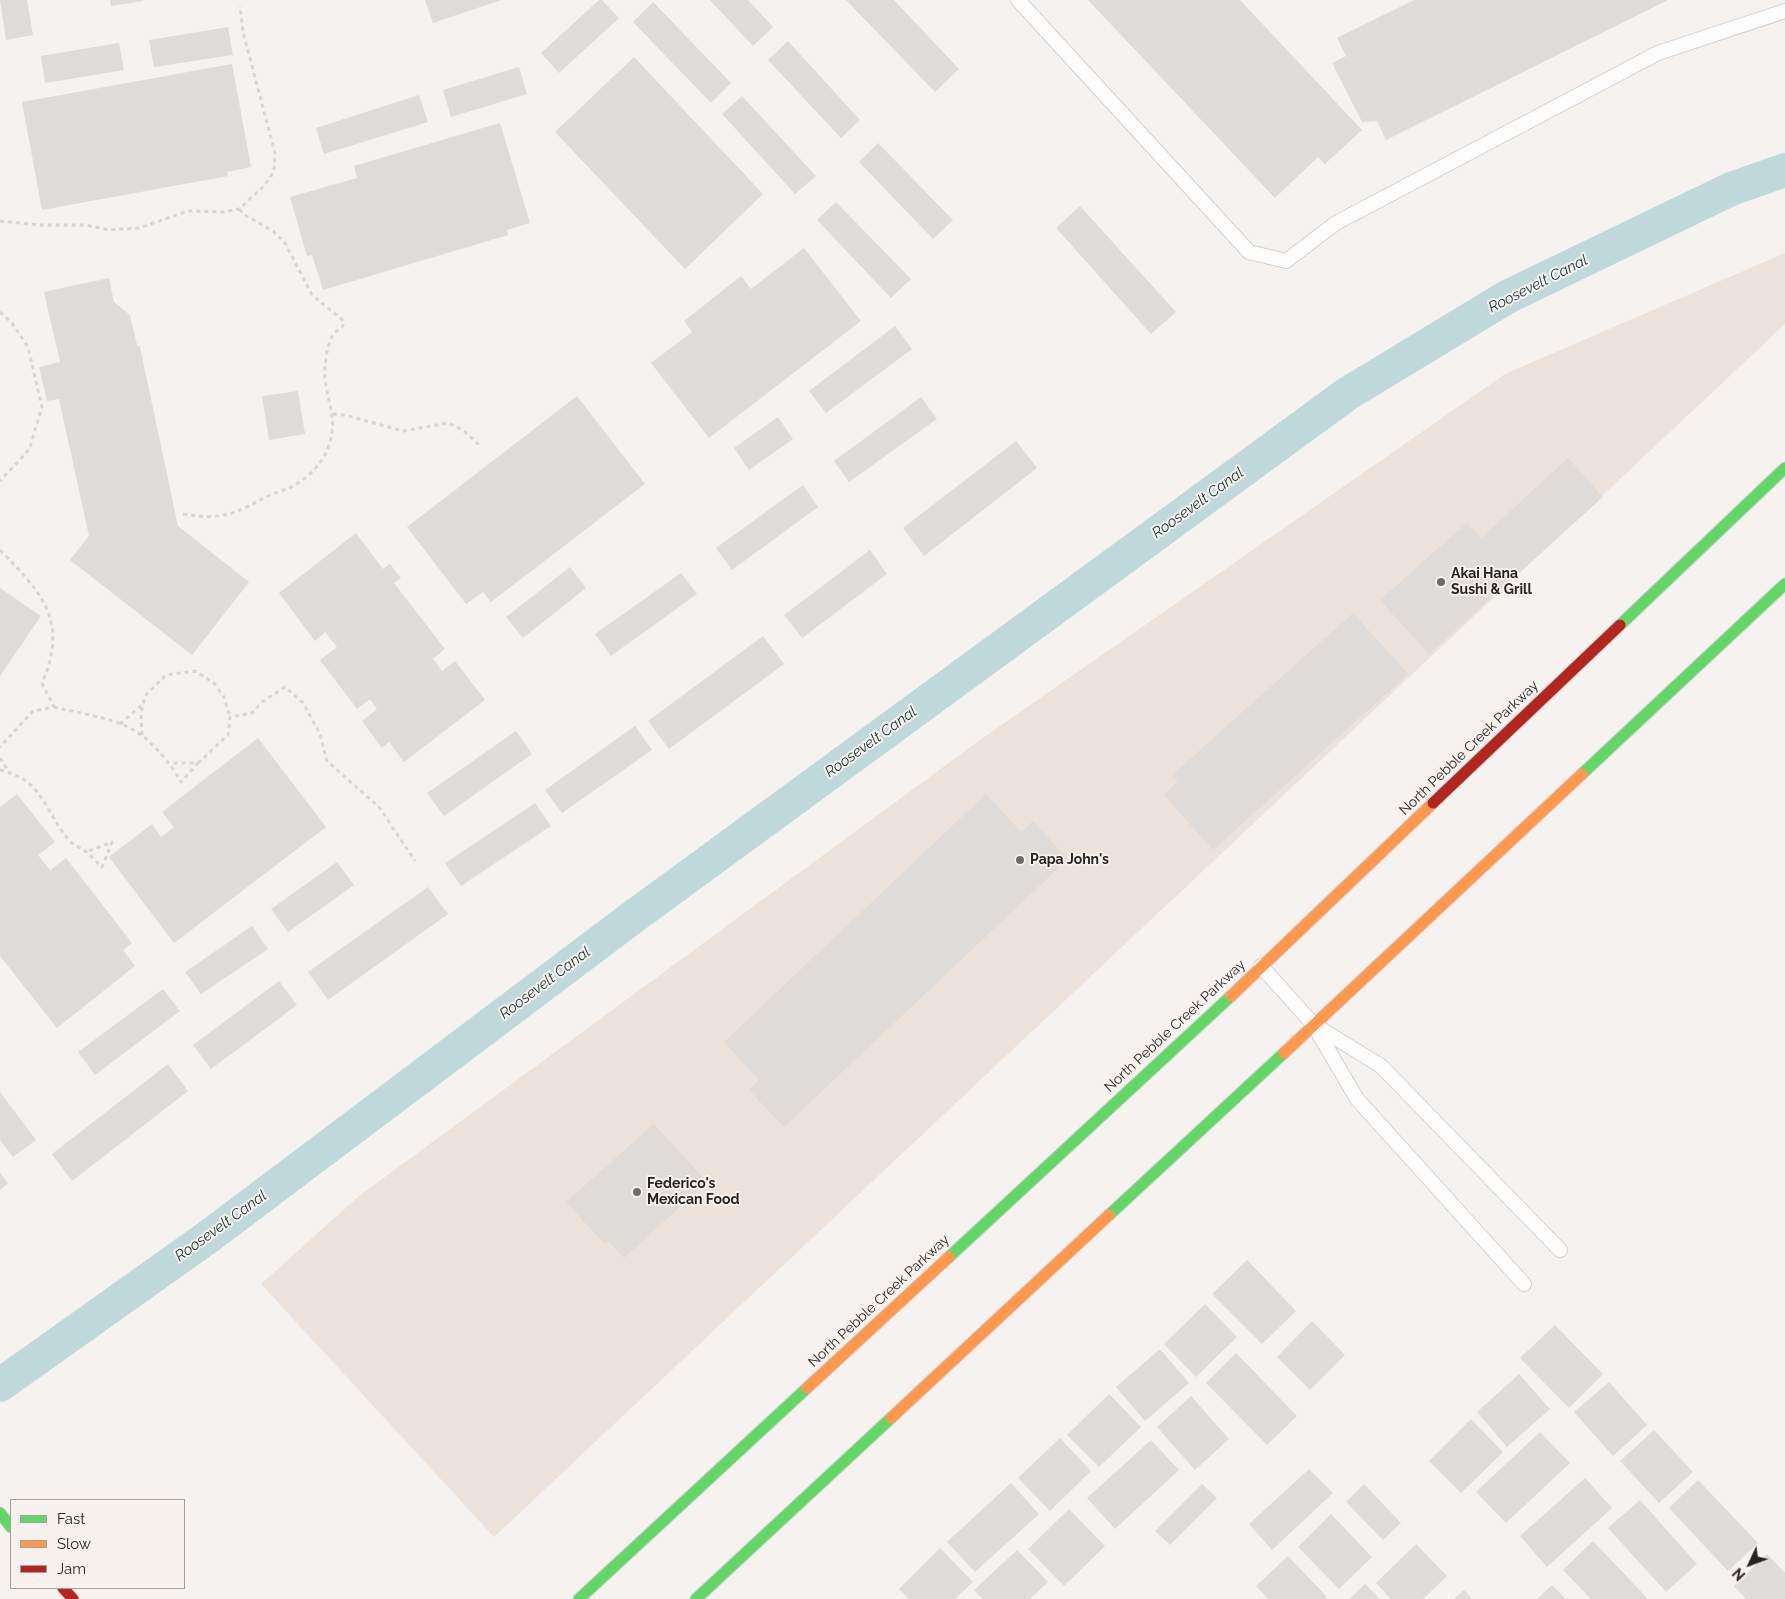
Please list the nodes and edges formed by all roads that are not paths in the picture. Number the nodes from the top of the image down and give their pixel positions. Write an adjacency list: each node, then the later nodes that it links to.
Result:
1 (1018, 0): 2 (lane)
2 (1785, 11)
3 (1785, 468): 5 (main road, North Pebble Creek Parkway)
4 (1785, 584): 6 (main road)
5 (1261, 966): 6 (lane); 13 (main road, North Pebble Creek Parkway)
6 (1313, 1024): 7 (lane); 8 (lane); 14 (main road)
7 (1560, 1250)
8 (1524, 1284)
9 (0, 1513): 10 (main road)
10 (10, 1526)
11 (64, 1589): 12 (main road)
12 (73, 1599)
13 (579, 1599)
14 (696, 1599)

